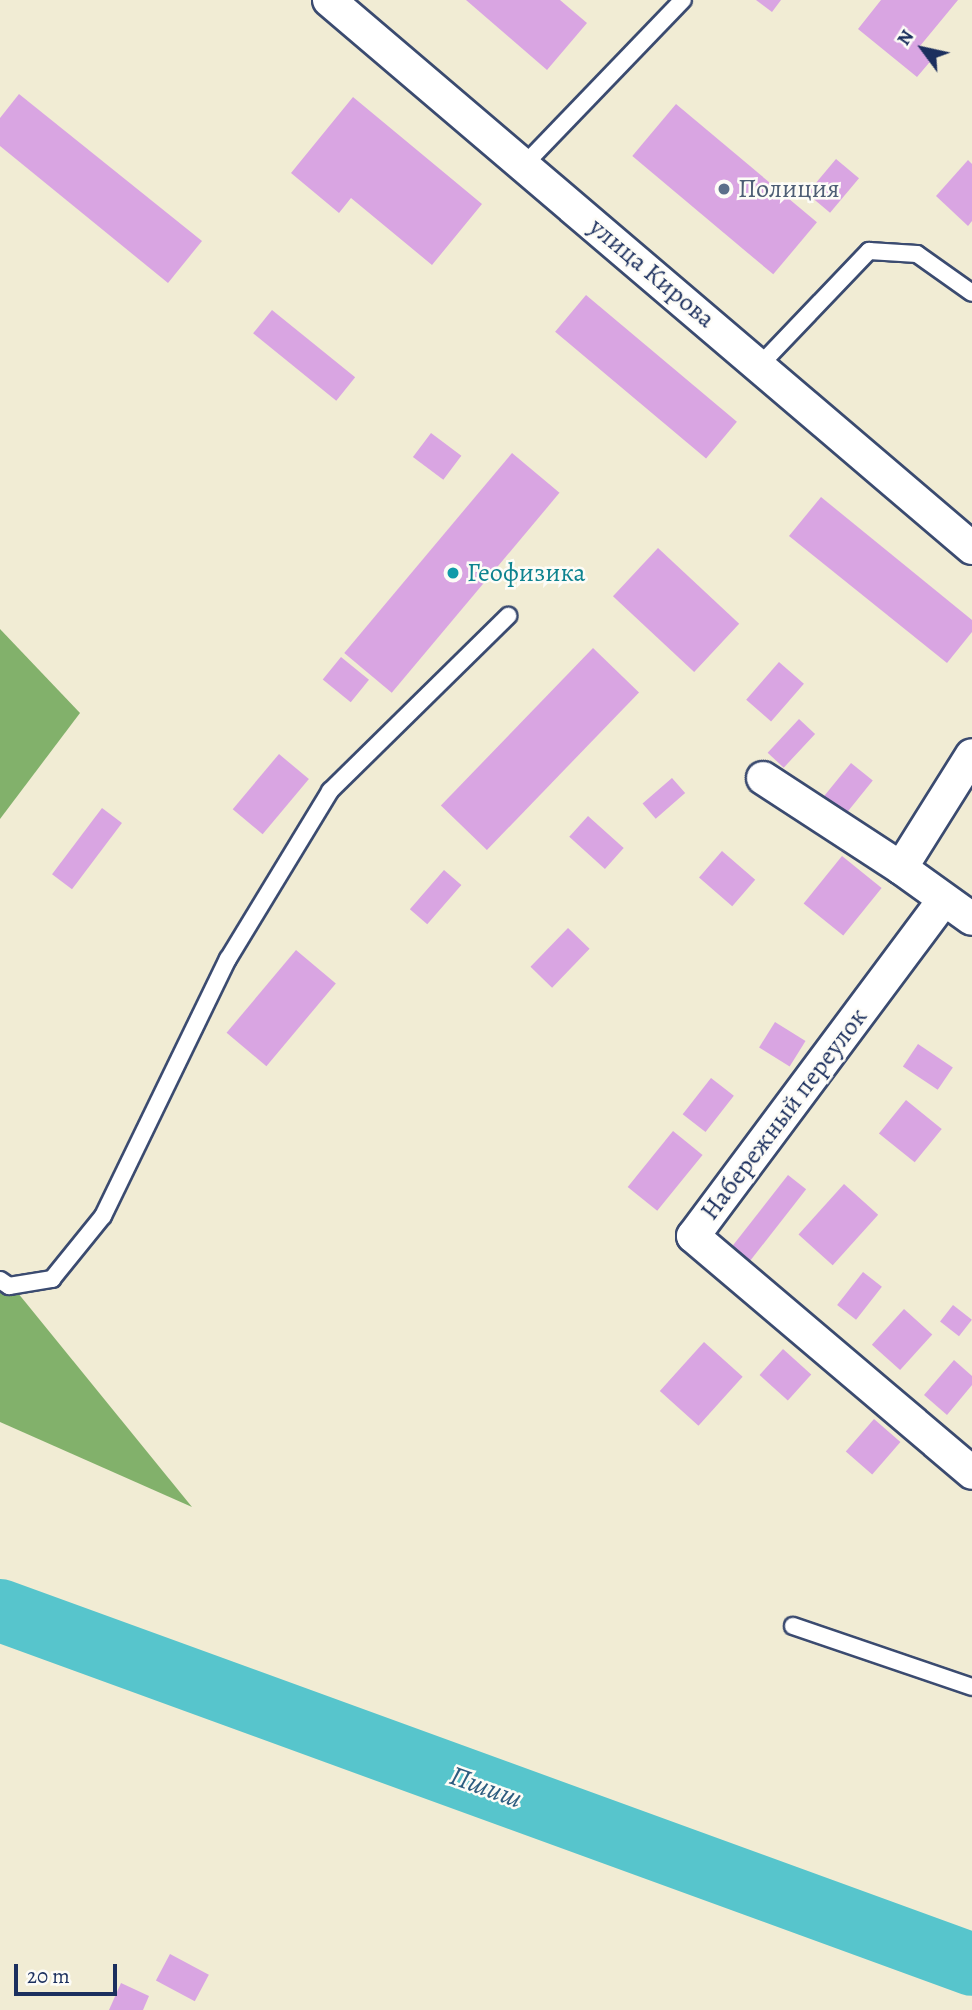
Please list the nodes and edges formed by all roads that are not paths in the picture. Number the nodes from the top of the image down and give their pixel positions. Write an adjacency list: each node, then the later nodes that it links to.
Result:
1 (329, 0): 3 (street, улица Кирова)
2 (683, 0): 3 (lane)
3 (524, 165): 5 (street, улица Кирова)
4 (972, 293): 5 (lane)
5 (760, 365): 6 (street, улица Кирова)
6 (972, 548)
7 (508, 616): 13 (lane)
8 (972, 755): 10 (street)
9 (763, 778): 10 (street)
10 (901, 868): 11 (street)
11 (943, 901): 12 (street); 14 (street, Набережный переулок)
12 (972, 919)
13 (0, 1280)
14 (972, 1473)
15 (793, 1626): 16 (lane)
16 (972, 1687)

